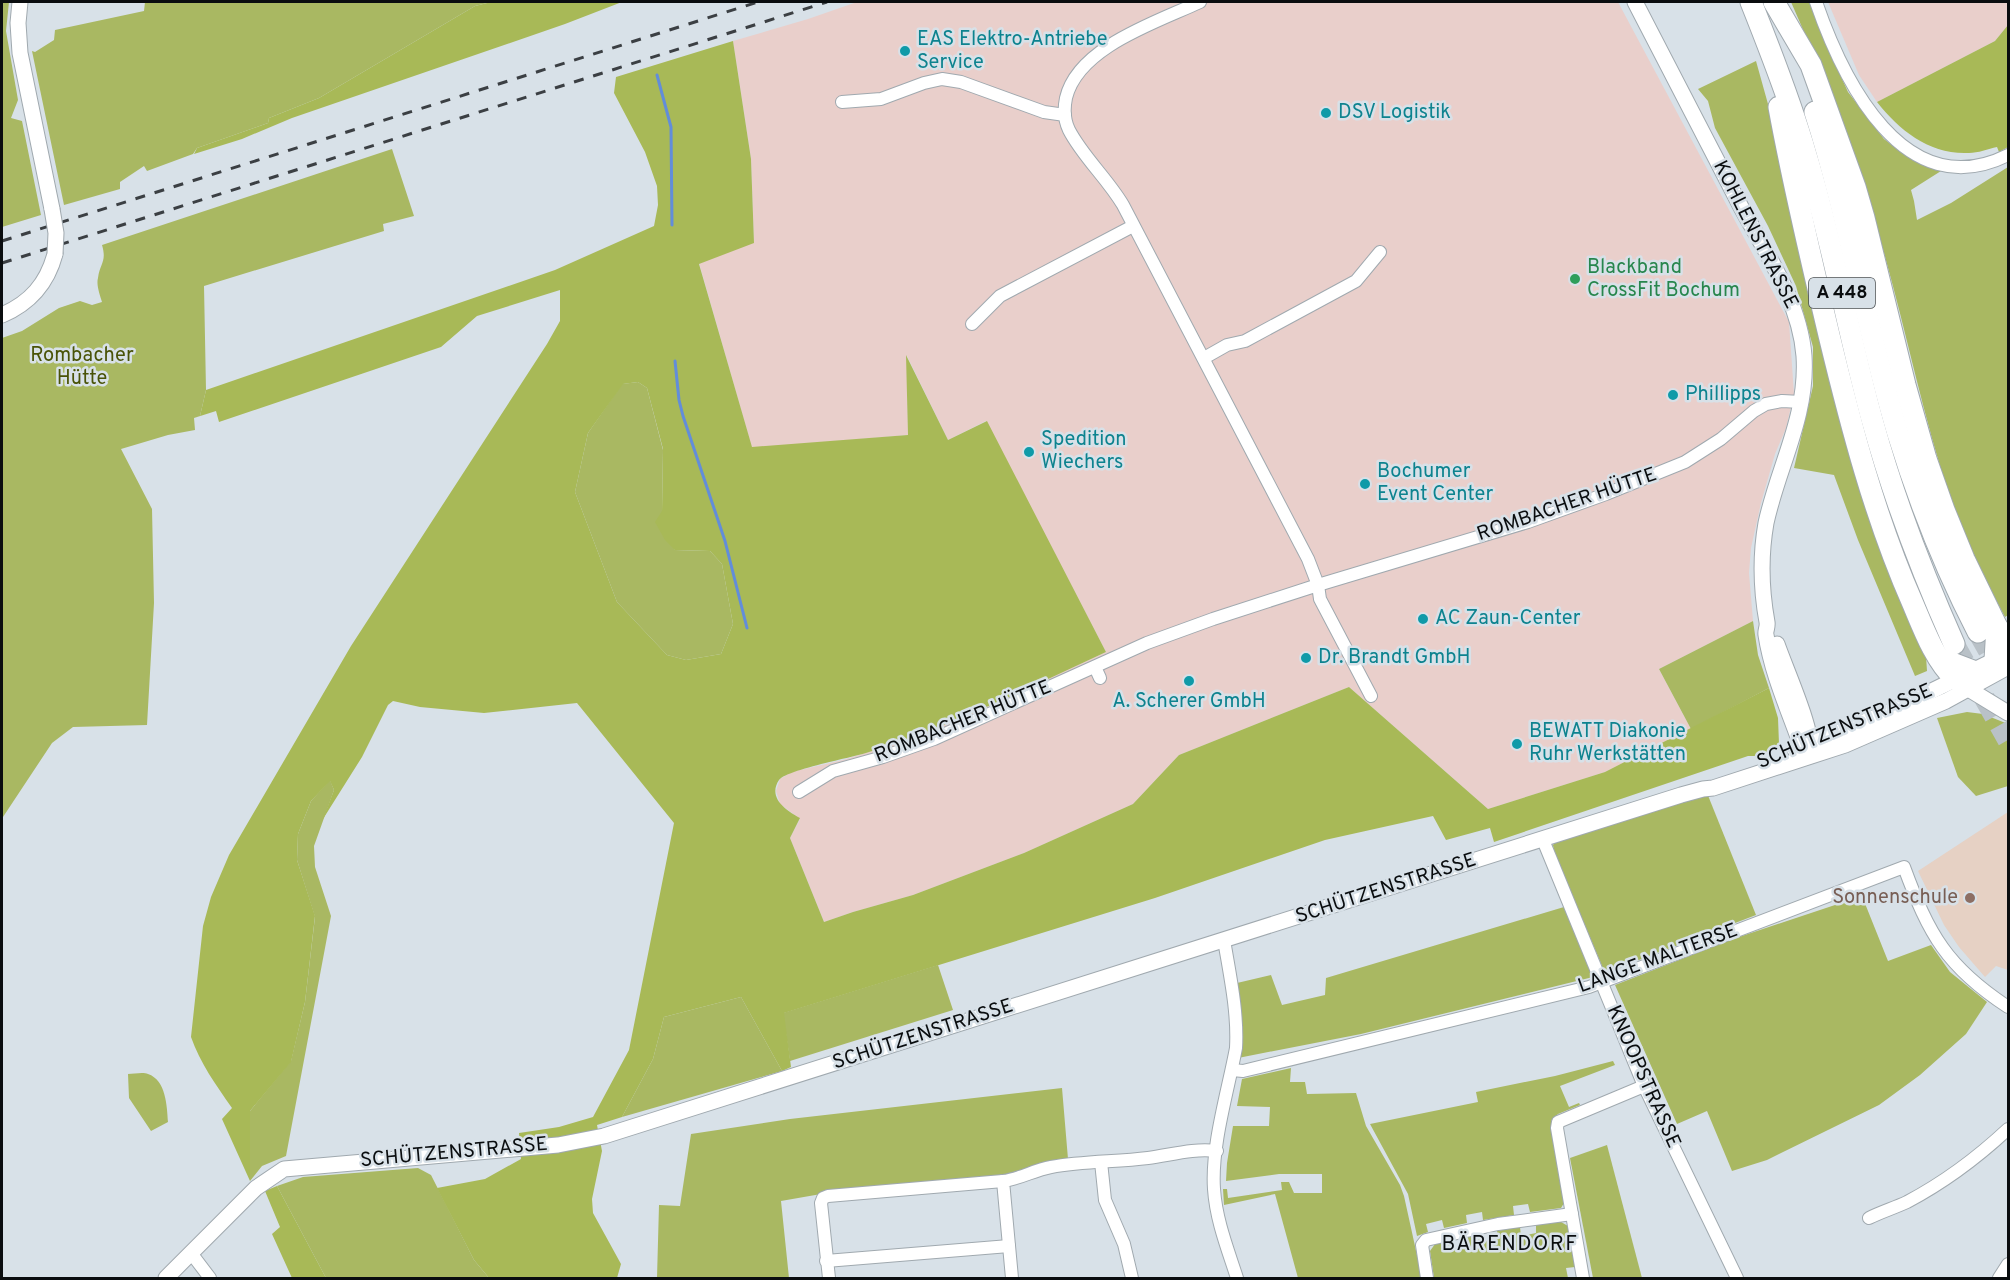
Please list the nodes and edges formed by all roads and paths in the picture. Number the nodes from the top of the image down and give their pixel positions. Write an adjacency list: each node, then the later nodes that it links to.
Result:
1 (20, 2): 12 (street, bridge)
2 (1200, 2): 8 (street)
3 (1635, 2): 15 (street, KOHLENSTRASSE)
4 (1750, 2): 17 (highway)
5 (1774, 2): 17 (highway, A 448)
6 (1816, 2): 9 (street)
7 (842, 102): 8 (street)
8 (1065, 115): 10 (street)
9 (2008, 155)
10 (1133, 226): 13 (street); 14 (street)
11 (1380, 252): 14 (street)
12 (2, 315)
13 (972, 324)
14 (1203, 358): 16 (street)
15 (1802, 402): 16 (street, ROMBACHER HÜTTE); 21 (street, KOHLENSTRASSE)
16 (1318, 585): 19 (street); 22 (street, ROMBACHER HÜTTE)
17 (1988, 660): 18 (street); 20 (street); 20 (street); 21 (street, SCHÜTZENSTRASSE)
18 (2008, 681)
19 (1371, 696)
20 (2002, 709)
21 (1808, 749): 23 (street, SCHÜTZENSTRASSE)
22 (799, 792)
23 (1543, 840): 24 (street, SCHÜTZENSTRASSE); 25 (street, KNOOPSTRASSE)
24 (1224, 940): 27 (street); 36 (street, SCHÜTZENSTRASSE)
25 (1601, 982): 26 (street, LANGE MALTERSE); 27 (street, LANGE MALTERSE); 28 (street, KNOOPSTRASSE)
26 (2008, 1007)
27 (1232, 1070): 30 (street)
28 (1644, 1086): 33 (street); 47 (street, KNOOPSTRASSE)
29 (2008, 1129): 34 (street)
30 (1216, 1151): 31 (street); 44 (street)
31 (1101, 1162): 32 (street); 43 (street)
32 (1003, 1181): 35 (street); 37 (street)
33 (1572, 1214): 45 (street); 46 (street)
34 (1869, 1218)
35 (1008, 1246): 37 (street); 42 (street)
36 (191, 1253): 39 (street, SCHÜTZENSTRASSE); 40 (street)
37 (826, 1261): 41 (street)
38 (2008, 1264): 48 (street)
39 (166, 1278)
40 (210, 1278)
41 (829, 1278)
42 (1012, 1278)
43 (1132, 1278)
44 (1237, 1278)
45 (1427, 1278)
46 (1583, 1278)
47 (1737, 1278)
48 (1999, 1278)

